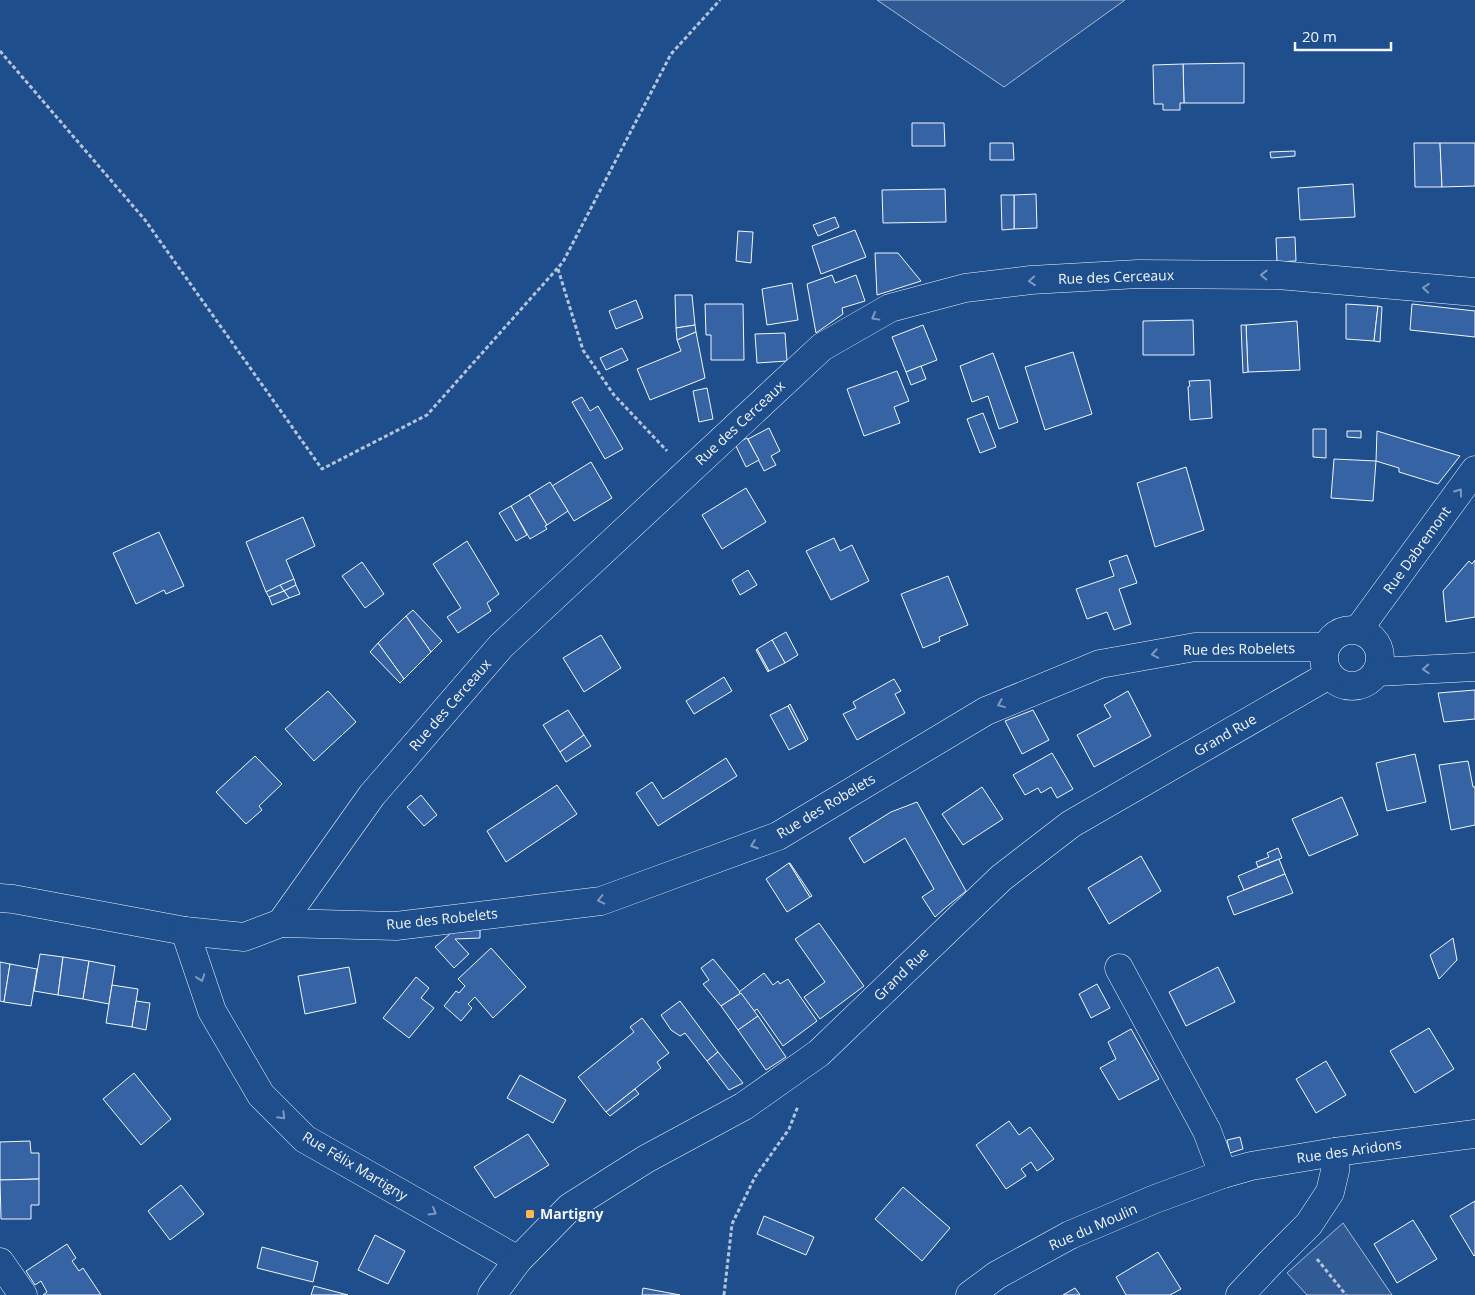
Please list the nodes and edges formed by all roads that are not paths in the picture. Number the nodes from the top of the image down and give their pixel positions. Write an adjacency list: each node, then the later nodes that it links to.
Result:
1 (1475, 292): 9 (street, Rue des Cerceaux, one-way to 9)
2 (1475, 470): 3 (street, Rue Dabremont, one-way to 2)
3 (1358, 630): 4 (street); 6 (street)
4 (1325, 647): 7 (street); 9 (street, Rue des Robelets, one-way to 9)
5 (1475, 667): 6 (street, one-way to 6)
6 (1377, 672): 7 (street)
7 (1329, 676): 15 (street, Grand Rue)
8 (0, 898): 10 (street)
9 (281, 923): 10 (street)
10 (185, 932): 15 (street, Rue Félix Martigny, one-way to 15)
11 (1119, 968): 14 (street)
12 (1475, 1134): 13 (street, Rue des Aridons)
13 (1335, 1152): 14 (street, Rue des Aridons); 20 (street)
14 (1223, 1174): 19 (street, Rue du Moulin)
15 (518, 1260): 18 (street, Grand Rue)
16 (0, 1262): 17 (street)
17 (23, 1295)
18 (492, 1295)
19 (970, 1295)
20 (1240, 1295)

